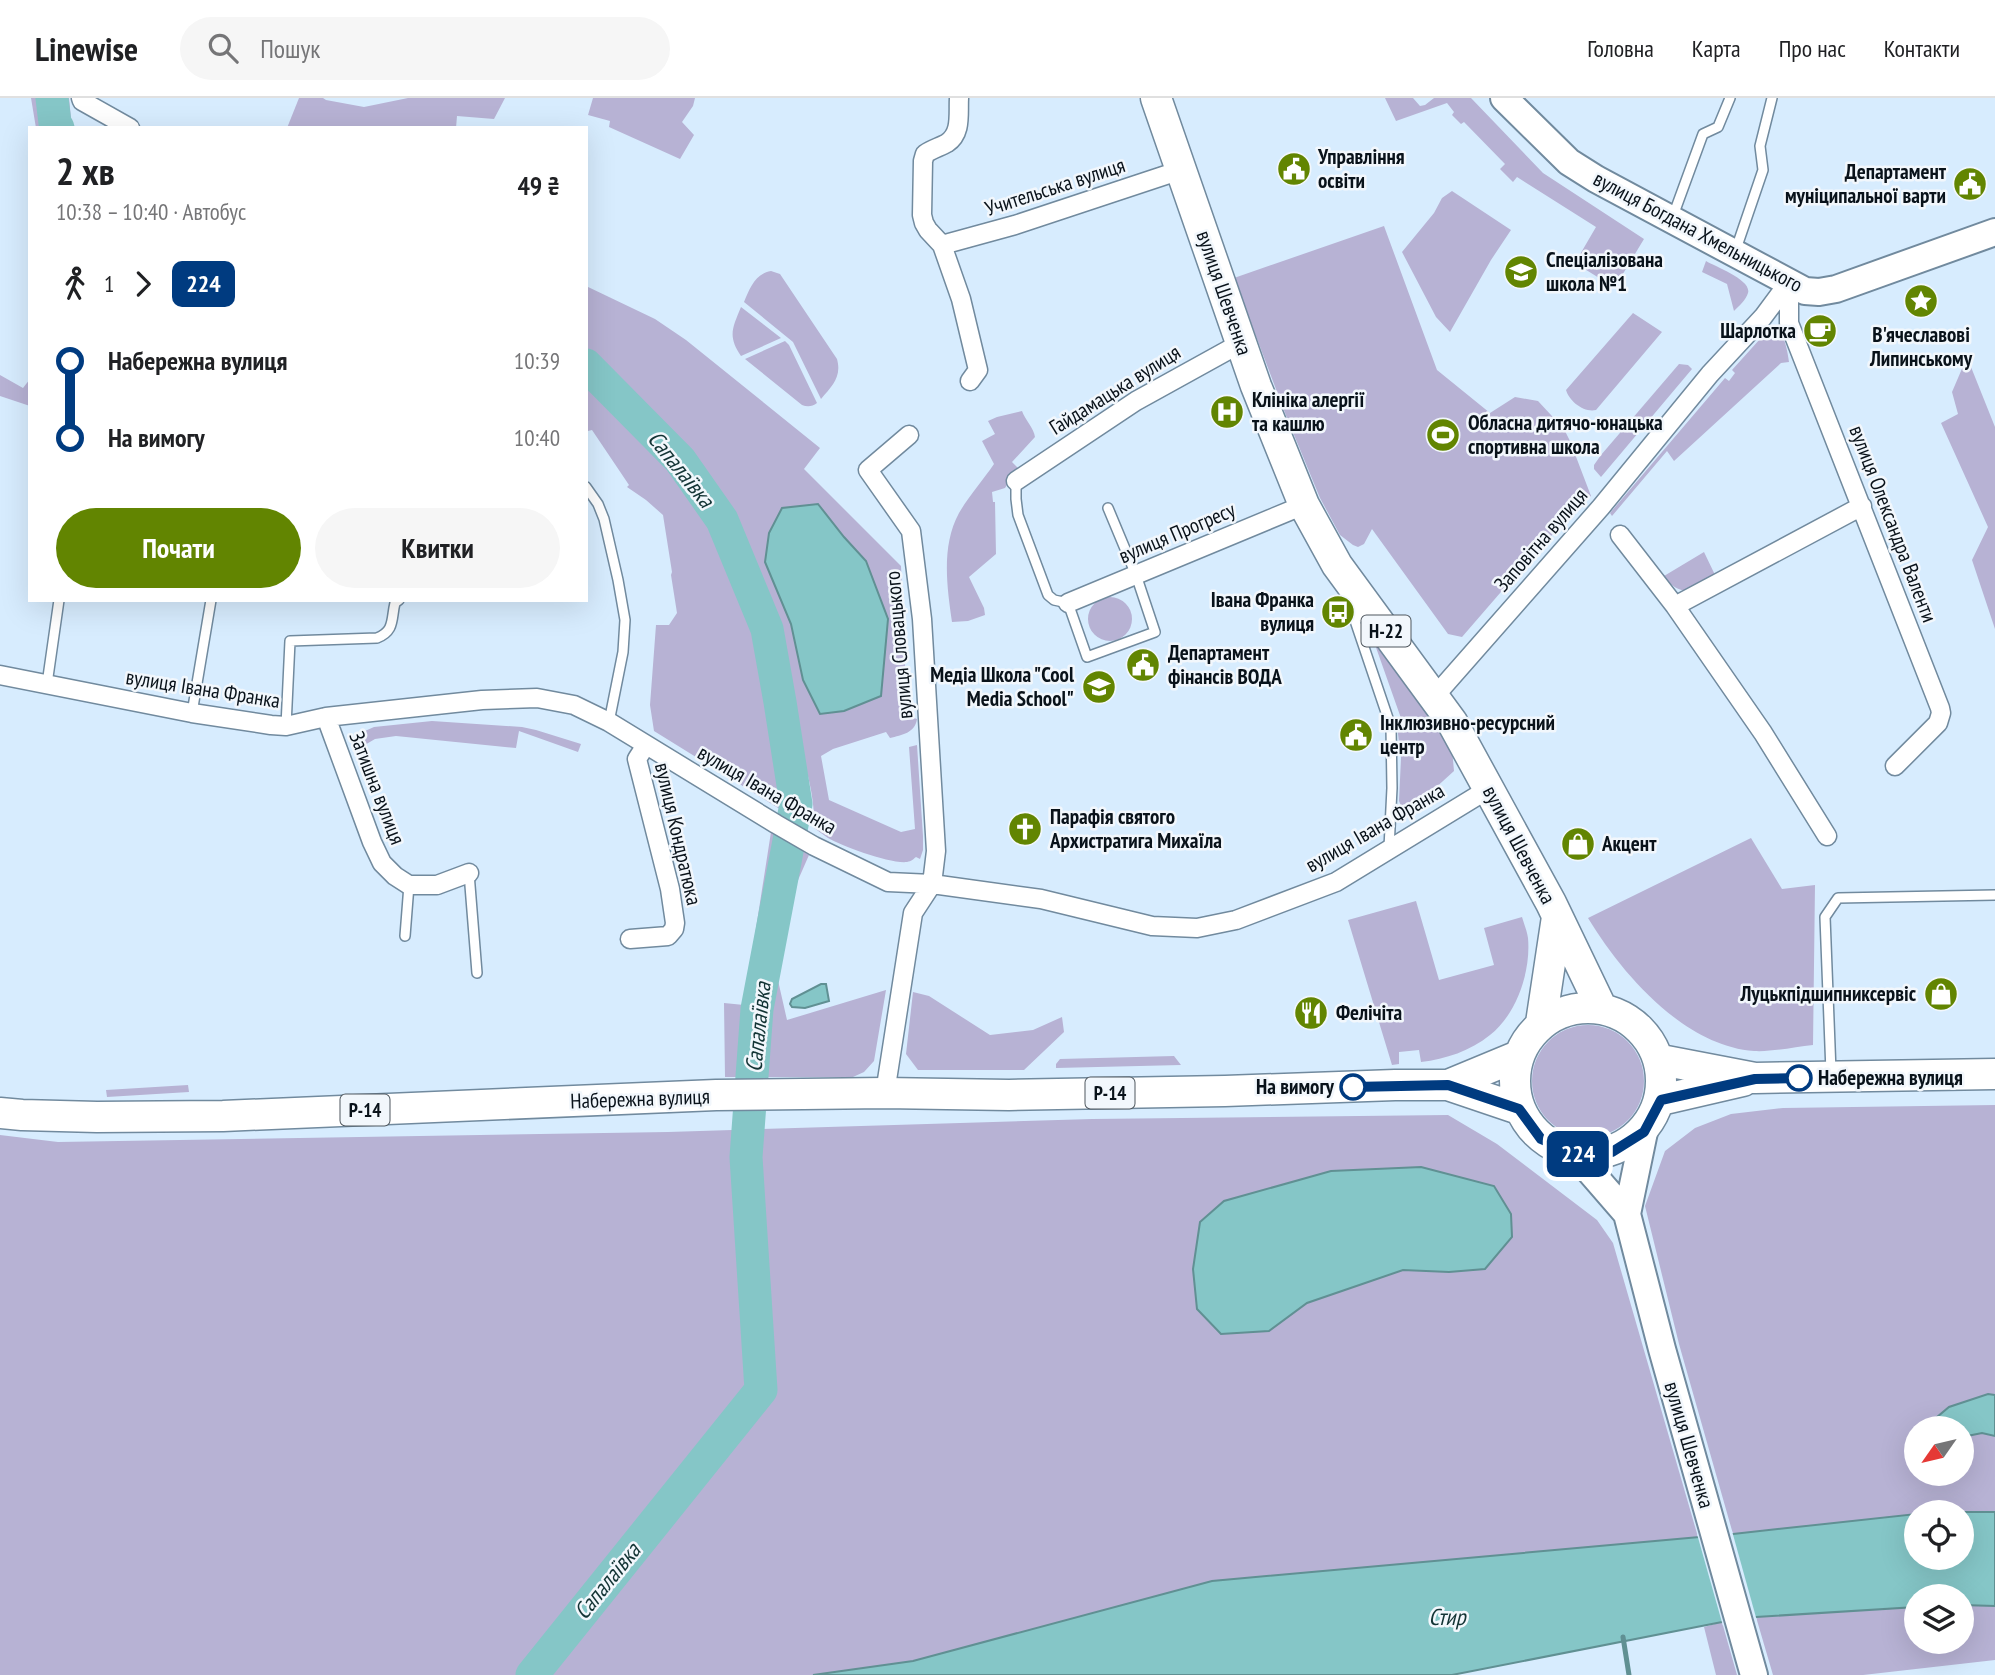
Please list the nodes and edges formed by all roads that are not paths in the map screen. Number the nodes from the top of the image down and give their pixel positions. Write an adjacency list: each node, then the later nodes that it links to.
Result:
1 (81, 98): 7 (street)
2 (959, 98): 11 (street)
3 (1156, 98): 8 (main road, вулиця Шевченка / Н-22)
4 (1504, 98): 9 (street, вулиця Богдана Хмельницького)
5 (1730, 98): 9 (lane)
6 (1772, 98): 12 (lane)
7 (126, 126)
8 (1181, 170): 11 (street, Учительська вулиця); 14 (main road, вулиця Шевченка / Н-22)
9 (1671, 220): 12 (street, вулиця Богдана Хмельницького)
10 (1995, 232): 13 (street, вулиця Богдана Хмельницького)
11 (942, 246): 15 (street)
12 (1735, 254): 13 (street, вулиця Богдана Хмельницького)
13 (1789, 282): 20 (street, вулиця Олександра Валенти); 32 (street, Заповітна вулиця)
14 (1241, 343): 17 (street, Гайдамацька вулиця); 19 (main road, вулиця Шевченка / Н-22)
15 (970, 381)
16 (909, 435): 43 (street, вулиця Словацького)
17 (1016, 481): 28 (lane)
18 (588, 490): 35 (lane)
19 (1304, 505): 23 (main road, вулиця Шевченка / Н-22); 24 (street, вулиця Прогресу)
20 (1862, 506): 29 (street); 38 (street, вулиця Олександра Валенти)
21 (1108, 509): 24 (lane)
22 (1620, 535): 29 (street)
23 (1337, 565): 32 (main road, вулиця Шевченка / Н-22); 41 (lane)
24 (1136, 575): 28 (street, вулиця Прогресу); 28 (lane)
25 (59, 602): 31 (lane)
26 (211, 602): 33 (lane)
27 (396, 602): 36 (lane)
28 (1068, 603)
29 (1675, 606): 40 (street)
30 (0, 675): 31 (street, вулиця Івана Франка)
31 (47, 684): 33 (street, вулиця Івана Франка)
32 (1434, 697): 39 (main road, вулиця Шевченка / Н-22)
33 (192, 713): 36 (street, вулиця Івана Франка)
34 (326, 717): 35 (street, вулиця Івана Франка); 36 (street, вулиця Івана Франка); 44 (street, Затишна вулиця)
35 (609, 722): 37 (street, вулиця Івана Франка)
36 (286, 726)
37 (646, 745): 43 (street, вулиця Івана Франка); 48 (street, вулиця Кондратюка)
38 (1895, 766)
39 (1490, 788): 41 (street, вулиця Івана Франка); 46 (main road, вулиця Шевченка / Н-22)
40 (1827, 835)
41 (1389, 849): 43 (street, вулиця Івана Франка)
42 (469, 873): 44 (street); 49 (lane)
43 (932, 884): 58 (street)
44 (408, 885): 47 (lane)
45 (1995, 895): 55 (lane)
46 (1557, 917): 50 (main road, вулиця Шевченка / Н-22); 51 (main road, вулиця Шевченка)
47 (405, 936)
48 (630, 939)
49 (477, 974)
50 (1601, 1007): 51 (main road); 53 (main road)
51 (1541, 1023): 52 (main road)
52 (1518, 1056): 57 (main road, Набережна вулиця / Р-14); 60 (main road)
53 (1661, 1060): 56 (main road); 59 (main road)
54 (1995, 1074): 55 (main road)
55 (1831, 1077): 56 (main road)
56 (1755, 1079): 59 (main road)
57 (1448, 1085): 58 (main road, Набережна вулиця / Р-14); 60 (main road, Набережна вулиця / Р-14)
58 (885, 1093): 61 (main road, Набережна вулиця / Р-14)
59 (1661, 1100): 62 (main road)
60 (1519, 1109): 63 (main road)
61 (0, 1113)
62 (1644, 1132): 63 (main road); 64 (street, вулиця Шевченка)
63 (1575, 1154): 64 (street, вулиця Шевченка)
64 (1627, 1214): 65 (street, вулиця Шевченка)
65 (1754, 1675)

